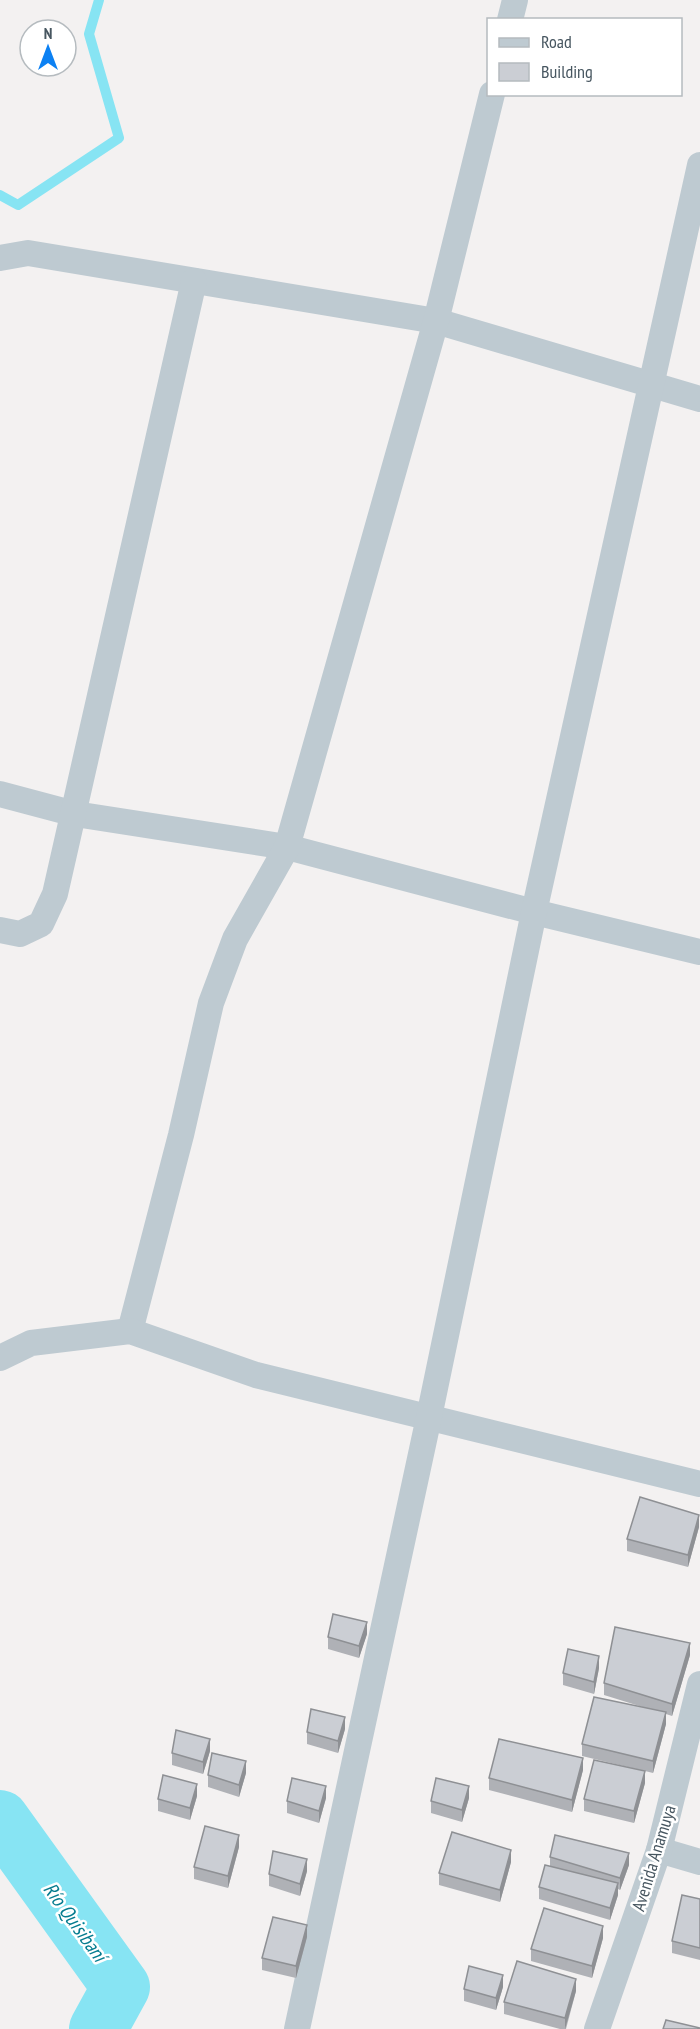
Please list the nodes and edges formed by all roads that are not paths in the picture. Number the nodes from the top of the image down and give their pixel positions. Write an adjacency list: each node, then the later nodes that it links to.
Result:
1 (515, 0): 2 (street)
2 (510, 18)
3 (492, 96): 7 (street)
4 (700, 165): 8 (street)
5 (0, 258): 6 (street)
6 (194, 281): 7 (street); 11 (street)
7 (436, 321): 8 (street); 12 (street)
8 (650, 385): 9 (street); 13 (street)
9 (700, 399)
10 (0, 794): 11 (street)
11 (75, 814): 12 (street); 14 (street)
12 (287, 847): 13 (street); 16 (street)
13 (534, 912): 15 (street); 18 (street)
14 (0, 930)
15 (700, 952)
16 (130, 1331): 17 (street); 18 (street)
17 (0, 1358)
18 (429, 1417): 19 (street); 23 (street)
19 (700, 1484)
20 (700, 1684): 21 (street, Avenida Anamuya)
21 (659, 1850): 22 (street); 24 (street, Avenida Anamuya)
22 (700, 1862)
23 (297, 2029)
24 (597, 2029)

